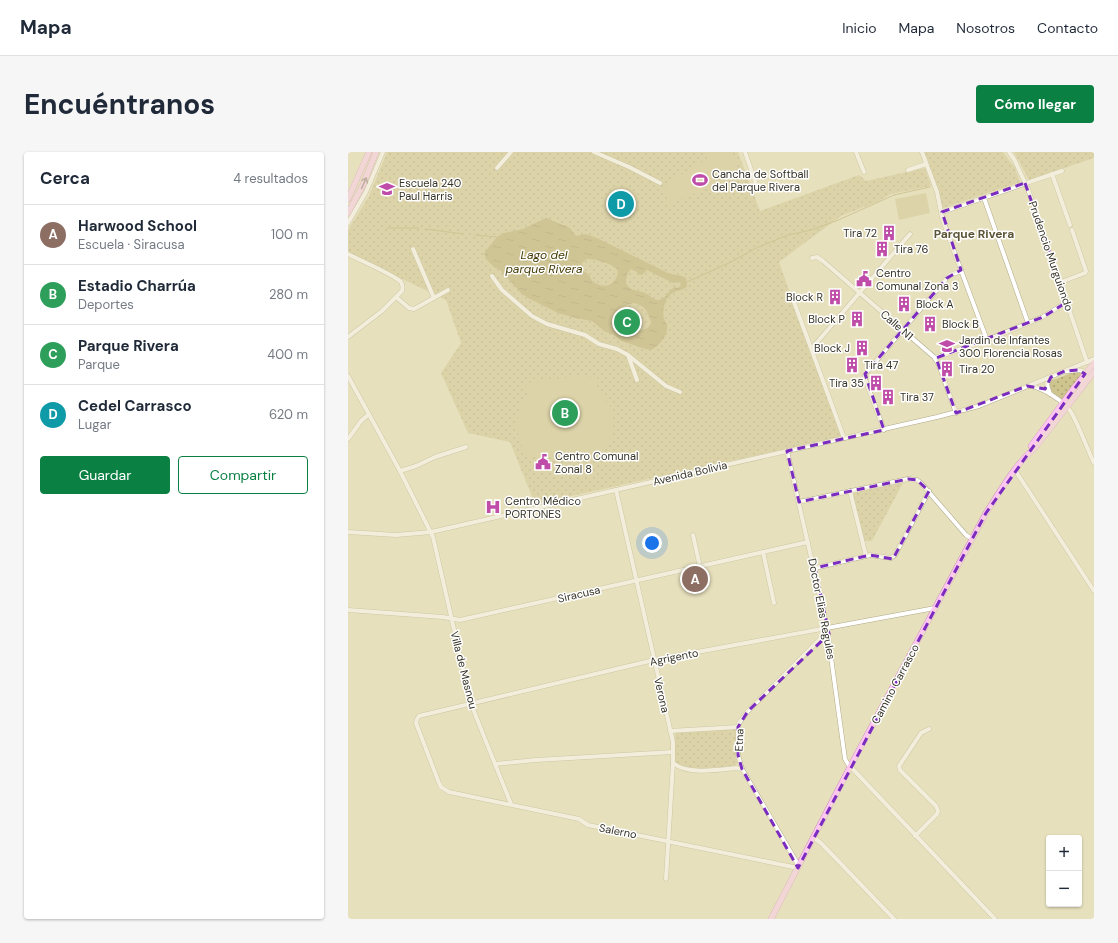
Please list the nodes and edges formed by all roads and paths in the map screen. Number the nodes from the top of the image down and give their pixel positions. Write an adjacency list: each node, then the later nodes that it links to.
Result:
1 (369, 152): 20 (main road)
2 (376, 152): 22 (main road, one-way to 2)
3 (383, 152): 23 (street)
4 (511, 152): 11 (street)
5 (594, 152): 16 (street)
6 (745, 152): 18 (street)
7 (856, 152): 14 (street)
8 (922, 152): 10 (street)
9 (1009, 152): 17 (street, Prudencio Murguiondo)
10 (926, 164): 12 (street); 21 (street)
11 (497, 168)
12 (908, 170)
13 (1062, 171): 15 (street)
14 (864, 172)
15 (1052, 174): 17 (street); 24 (street)
16 (660, 183)
17 (1025, 183): 19 (street); 32 (street, Prudencio Murguiondo)
18 (758, 190)
19 (984, 198): 21 (street); 39 (street)
20 (348, 199)
21 (942, 212): 30 (street)
22 (348, 213)
23 (348, 223)
24 (1070, 225)
25 (1072, 230): 32 (street)
26 (910, 234): 34 (street)
27 (413, 249): 36 (street)
28 (348, 254): 35 (street)
29 (812, 258): 34 (street, Calle N1)
30 (961, 271): 40 (street); 42 (street)
31 (492, 276): 44 (street)
32 (1060, 282): 38 (street, Prudencio Murguiondo)
33 (448, 290): 36 (street)
34 (860, 293): 40 (street, Calle N1); 43 (street)
35 (396, 297): 36 (street); 41 (street)
36 (434, 298)
37 (794, 302): 63 (street)
38 (1067, 302): 39 (street); 47 (street, Prudencio Murguiondo)
39 (1028, 323): 42 (street)
40 (903, 330): 45 (street, Calle N1); 62 (street)
41 (348, 337)
42 (987, 340): 45 (street)
43 (813, 346)
44 (628, 355): 54 (street); 56 (street)
45 (935, 358): 60 (street, Calle N1)
46 (1094, 359): 47 (street, Avenida Bolivia)
47 (1087, 362): 49 (street, Avenida Bolivia)
48 (1094, 363): 51 (main road, Camino Carrasco)
49 (1065, 371): 51 (street, Avenida Bolivia); 53 (street, Avenida Bolivia)
50 (1094, 372): 57 (main road, Camino Carrasco)
51 (1085, 374): 57 (street, Camino Carrasco); 59 (main road, Camino Carrasco)
52 (348, 376): 61 (street, Villa de Masnou)
53 (1051, 376): 55 (street, Avenida Bolivia); 58 (street)
54 (637, 380)
55 (1028, 386): 58 (street); 60 (street, Avenida Bolivia)
56 (680, 392)
57 (1078, 392): 59 (main road, Camino Carrasco)
58 (1050, 394): 59 (street)
59 (1065, 406): 67 (street); 68 (main road, Camino Carrasco)
60 (956, 413): 62 (street, Avenida Bolivia)
61 (368, 415): 64 (street); 69 (street, Villa de Masnou)
62 (884, 430): 63 (street, Avenida Bolivia)
63 (844, 438): 66 (street, Avenida Bolivia)
64 (348, 439)
65 (466, 447): 69 (street)
66 (787, 451): 70 (street, Avenida Bolivia); 73 (street, Doctor Elias Regules)
67 (1094, 463)
68 (1015, 470): 77 (main road, Camino Carrasco); 84 (street)
69 (400, 471): 75 (street, Villa de Masnou)
70 (616, 490): 75 (street, Avenida Bolivia); 83 (street, Verona)
71 (850, 491): 72 (street); 73 (street); 80 (street)
72 (929, 491): 77 (street); 80 (street)
73 (799, 502): 78 (street, Doctor Elias Regules)
74 (348, 532): 75 (street, Avenida Bolivia)
75 (430, 532): 88 (street, Villa de Masnou)
76 (693, 535): 81 (street)
77 (972, 539): 86 (main road, Camino Carrasco)
78 (808, 542): 79 (street, Siracusa); 82 (street, Doctor Elias Regules)
79 (763, 552): 81 (street, Siracusa); 85 (street)
80 (866, 556): 82 (street)
81 (700, 567): 83 (street, Siracusa)
82 (814, 568): 89 (street, Doctor Elias Regules)
83 (636, 581): 88 (street, Siracusa); 91 (street, Verona)
84 (1094, 591)
85 (774, 604)
86 (936, 608): 89 (street, Agrigento); 99 (main road, Camino Carrasco)
87 (348, 610): 88 (street, Siracusa)
88 (452, 619): 92 (street, Villa de Masnou)
89 (827, 628): 90 (street, Doctor Elias Regules); 91 (street, Agrigento)
90 (828, 634): 93 (street, Etna); 99 (street, Doctor Elias Regules)
91 (654, 660): 92 (street, Agrigento); 95 (street, Verona)
92 (471, 704): 98 (street, Villa de Masnou); 101 (street, Agrigento)
93 (738, 727): 95 (street); 100 (street, Etna)
94 (929, 729): 103 (street)
95 (670, 731): 96 (street, Verona)
96 (673, 752): 97 (street, Verona); 98 (street)
97 (673, 763): 100 (street); 105 (street, Verona)
98 (495, 764): 102 (street, Villa de Masnou)
99 (850, 767): 103 (street); 104 (main road, Camino Carrasco)
100 (742, 769): 106 (street, Etna)
101 (441, 787): 102 (street, Salerno)
102 (511, 804): 105 (street, Salerno)
103 (915, 836): 110 (street)
104 (814, 838): 106 (main road, Camino Carrasco); 109 (street)
105 (668, 840): 106 (street, Salerno); 107 (street, Verona)
106 (798, 868): 108 (main road, Camino Carrasco)
107 (666, 879)
108 (771, 919)
109 (894, 919)
110 (995, 919)

